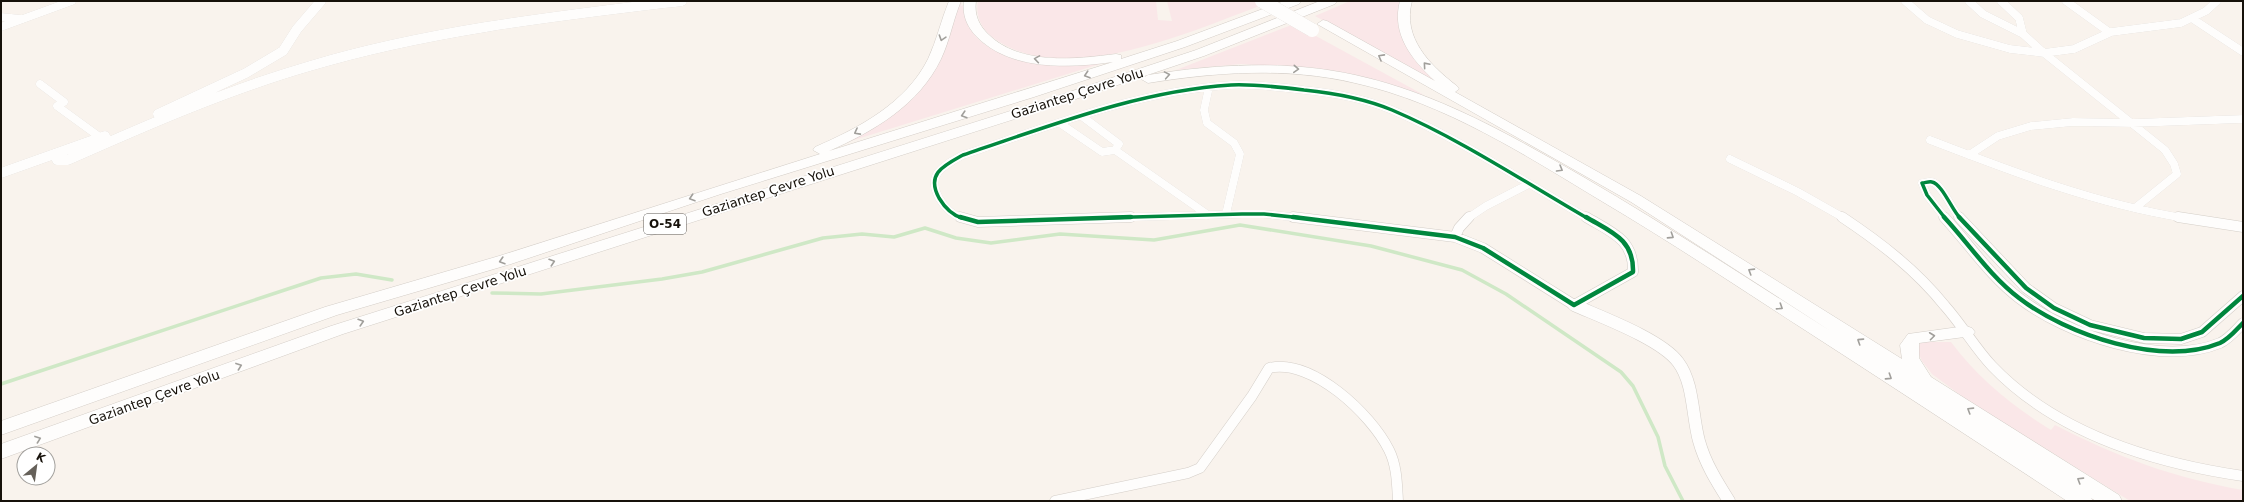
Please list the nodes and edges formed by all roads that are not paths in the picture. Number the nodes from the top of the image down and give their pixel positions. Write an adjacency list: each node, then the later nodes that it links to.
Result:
1 (72, 1): 17 (street)
2 (321, 1): 33 (street)
3 (682, 1): 37 (street)
4 (955, 1): 42 (highway, one-way to 42)
5 (970, 1): 19 (highway, one-way to 5)
6 (1262, 1): 21 (highway, bridge)
7 (1280, 1): 21 (highway)
8 (1295, 1): 19 (highway, Gaziantep Çevre Yolu / O-54)
9 (1331, 1): 28 (highway, Gaziantep Çevre Yolu / O-54)
10 (1406, 1): 35 (highway, one-way to 10)
11 (1905, 1): 25 (street)
12 (1969, 1): 23 (street)
13 (2001, 1): 23 (street)
14 (2066, 1): 22 (street)
15 (2217, 1): 18 (street)
16 (1, 17): 17 (street)
17 (22, 19): 20 (street)
18 (2193, 19): 22 (street); 24 (street)
19 (1239, 24): 42 (highway, Gaziantep Çevre Yolu / O-54, one-way to 42)
20 (1, 27)
21 (1318, 27): 35 (highway)
22 (2109, 32): 25 (street)
23 (2023, 34): 25 (street)
24 (2243, 52)
25 (2044, 53): 31 (street)
26 (40, 84): 33 (street)
27 (1209, 86): 29 (street); 41 (street); 44 (street)
28 (1047, 104): 35 (highway, one-way to 35); 54 (highway, Gaziantep Çevre Yolu / O-54, one-way to 28)
29 (1084, 117): 32 (street); 36 (street)
30 (2243, 118): 31 (street)
31 (2133, 123): 38 (street); 43 (street)
32 (1061, 124): 36 (street); 45 (street)
33 (101, 138): 37 (street)
34 (1930, 140): 38 (street)
35 (1532, 146): 52 (highway, one-way to 35); 59 (highway, one-way to 59)
36 (1115, 150): 45 (street)
37 (55, 154): 40 (street)
38 (1969, 155): 43 (street)
39 (1730, 159): 51 (street)
40 (1, 173)
41 (1529, 184): 47 (street); 49 (street)
42 (716, 191): 53 (highway, Gaziantep Çevre Yolu / O-54, one-way to 53)
43 (2135, 208): 46 (street)
44 (1226, 214): 45 (street); 47 (street)
45 (1208, 215)
46 (2243, 227)
47 (1455, 237): 49 (street)
48 (2243, 296): 50 (street)
49 (1574, 305): 58 (street)
50 (2243, 323)
51 (1966, 332): 52 (highway, one-way to 51); 55 (street)
52 (1924, 381): 60 (highway, one-way to 52)
53 (1, 428)
54 (1, 452)
55 (2243, 476)
56 (1055, 501): 57 (street)
57 (1398, 501)
58 (1729, 501)
59 (2083, 501)
60 (2112, 501)

